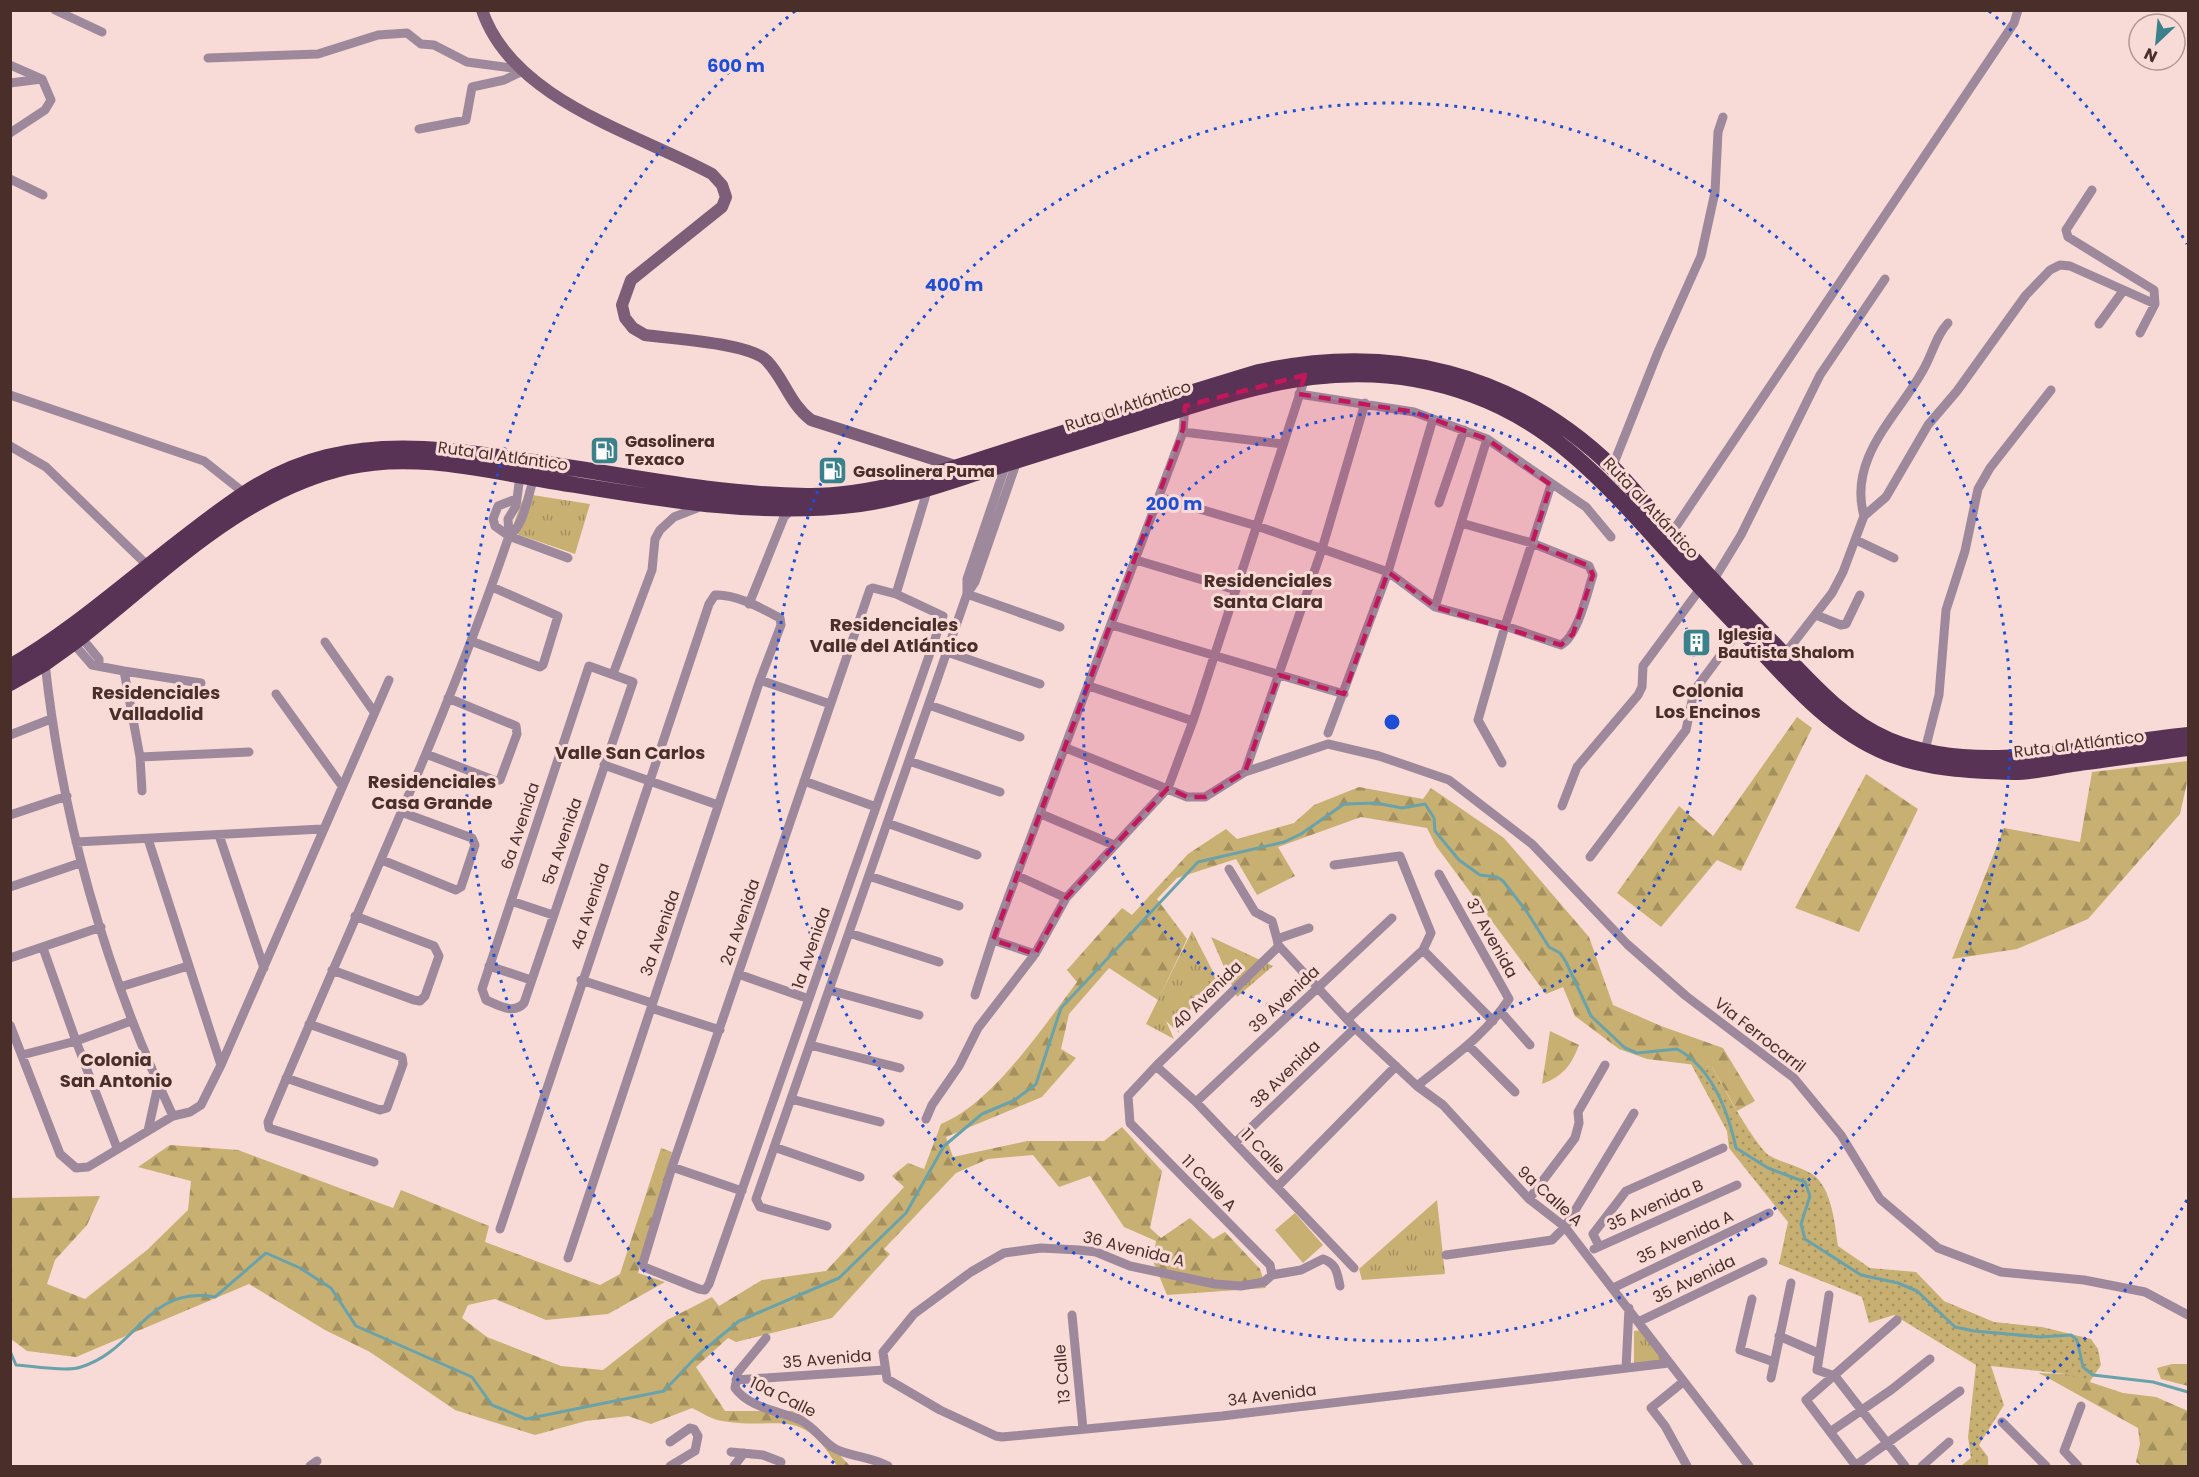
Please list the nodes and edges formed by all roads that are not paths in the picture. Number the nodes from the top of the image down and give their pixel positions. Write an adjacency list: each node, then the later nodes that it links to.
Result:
1 (55, 10): 4 (street)
2 (482, 10): 7 (main road)
3 (2018, 10): 50 (street)
4 (102, 32)
5 (208, 58): 7 (street)
6 (10, 65): 8 (street)
7 (521, 70): 11 (street); 35 (main road)
8 (42, 79): 9 (street); 12 (street)
9 (10, 83)
10 (1723, 117): 36 (street)
11 (419, 129)
12 (10, 133)
13 (10, 179): 15 (street)
14 (2092, 190): 18 (street)
15 (43, 195)
16 (1885, 279): 61 (street)
17 (2122, 291): 18 (street); 20 (street); 47 (street)
18 (2155, 304): 21 (street)
19 (1948, 323): 47 (street)
20 (2099, 324)
21 (2140, 333)
22 (1305, 375): 24 (street); 27 (highway, Ruta al Atlántico); 61 (highway, Ruta al Atlántico)
23 (2051, 390): 105 (street)
24 (1299, 394): 26 (street); 32 (street)
25 (10, 395): 41 (street)
26 (1365, 403): 28 (street); 55 (street)
27 (1185, 406): 30 (street); 34 (highway, Ruta al Atlántico)
28 (1433, 419): 29 (street); 60 (street)
29 (1464, 430): 31 (street); 43 (street)
30 (1183, 432): 32 (street); 42 (street)
31 (1488, 439): 39 (street); 48 (street)
32 (1283, 444): 49 (street)
33 (10, 446): 59 (street)
34 (1011, 462): 40 (highway, Ruta al Atlántico); 65 (street)
35 (958, 467): 36 (highway, Ruta al Atlántico); 37 (highway, Ruta al Atlántico)
36 (1612, 468): 50 (highway, Ruta al Atlántico)
37 (563, 475): 38 (highway, Ruta al Atlántico); 41 (highway, Ruta al Atlántico); 45 (highway, Ruta al Atlántico)
38 (527, 477): 44 (street); 44 (street); 74 (highway, Ruta al Atlántico)
39 (1551, 484): 52 (street); 54 (street)
40 (928, 488): 46 (highway, Ruta al Atlántico); 64 (street)
41 (243, 492): 59 (highway, Ruta al Atlántico)
42 (1159, 496): 49 (street); 58 (street)
43 (1439, 503)
44 (519, 504): 51 (street); 51 (street)
45 (711, 505): 46 (highway, Ruta al Atlántico); 83 (street)
46 (791, 510): 67 (street)
47 (1864, 516): 53 (street)
48 (1461, 524): 54 (street); 68 (street)
49 (1257, 526): 55 (street); 63 (street)
50 (1671, 534): 61 (highway, Ruta al Atlántico)
51 (509, 536): 56 (street); 62 (street)
52 (1611, 537)
53 (1856, 540): 57 (street); 69 (street)
54 (1532, 543): 71 (street); 71 (street)
55 (1322, 549): 60 (street); 84 (street)
56 (568, 558)
57 (1893, 558)
58 (1136, 560): 63 (street); 70 (street)
59 (147, 565): 81 (highway, Ruta al Atlántico)
60 (1388, 572): 68 (street); 92 (street)
61 (1706, 585): 73 (highway, Ruta al Atlántico); 79 (highway, Ruta al Atlántico); 121 (street)
62 (492, 587): 75 (street); 75 (street)
63 (1236, 590): 78 (street)
64 (896, 594): 94 (street, 2a Avenida); 122 (street, 1a Avenida)
65 (967, 594): 72 (street); 77 (street)
66 (1860, 595): 69 (street)
67 (749, 604): 86 (street, 3a Avenida); 113 (street, 4a Avenida)
68 (1436, 607): 71 (street)
69 (1816, 615): 79 (street)
70 (1112, 625): 78 (street); 90 (street)
71 (1505, 626): 110 (street)
72 (1060, 627)
73 (1740, 629): 104 (highway, Ruta al Atlántico); 133 (street)
74 (77, 640): 80 (highway, Ruta al Atlántico); 82 (street)
75 (471, 641): 93 (street)
76 (325, 642): 96 (street)
77 (947, 652): 89 (street); 95 (street)
78 (1215, 655): 84 (street); 98 (street)
79 (1784, 655): 105 (highway, Ruta al Atlántico)
80 (45, 663): 87 (highway, Ruta al Atlántico); 97 (street)
81 (10, 667)
82 (124, 671): 88 (street); 108 (street)
83 (613, 674): 111 (street, 5a Avenida); 143 (street, 6a Avenida)
84 (1280, 675): 92 (street); 112 (street)
85 (389, 680): 96 (street)
86 (760, 680): 94 (street); 120 (street, 3a Avenida)
87 (10, 682)
88 (201, 683)
89 (1040, 684)
90 (1089, 686): 98 (street); 103 (street)
91 (276, 694): 115 (street)
92 (1344, 694): 99 (street)
93 (448, 698): 107 (street); 107 (street)
94 (830, 704): 114 (street, 2a Avenida)
95 (929, 705): 102 (street); 109 (street)
96 (374, 712): 115 (street)
97 (51, 719): 100 (street); 119 (street)
98 (1193, 721): 116 (street)
99 (1328, 732)
100 (10, 735)
101 (2188, 735): 105 (highway, Ruta al Atlántico)
102 (1020, 737)
103 (1066, 748): 116 (street, Via Ferrocarril); 124 (street)
104 (2188, 748)
105 (1925, 750)
106 (249, 752): 108 (street)
107 (426, 754): 123 (street)
108 (140, 757): 117 (street)
109 (909, 761): 118 (street); 126 (street)
110 (1502, 763)
111 (604, 765): 113 (street); 145 (street, 5a Avenida)
112 (1245, 772): 116 (street, Via Ferrocarril); 231 (street, Via Ferrocarril)
113 (648, 781): 120 (street); 164 (street, 4a Avenida)
114 (804, 781): 122 (street); 162 (street, 2a Avenida)
115 (342, 786): 127 (street)
116 (1168, 788): 131 (street)
117 (142, 791)
118 (1000, 792)
119 (67, 796): 125 (street); 130 (street)
120 (718, 805): 170 (street, 3a Avenida)
121 (1562, 806)
122 (876, 807): 169 (street, 1a Avenida)
123 (401, 812): 134 (street); 134 (street)
124 (1041, 814): 131 (street); 140 (street)
125 (10, 815)
126 (887, 823): 132 (street); 139 (street)
127 (322, 829): 128 (street); 160 (street)
128 (219, 835): 129 (street); 160 (street)
129 (148, 838): 130 (street); 158 (street)
130 (76, 842): 135 (street)
131 (1114, 845): 142 (street)
132 (977, 855)
133 (1590, 857)
134 (382, 860): 146 (street)
135 (80, 863): 141 (street); 148 (street)
136 (1334, 865): 154 (street)
137 (1229, 870): 152 (street, 9a Calle A)
138 (1439, 874): 172 (street, 37 Avenida)
139 (869, 876): 144 (street); 150 (street)
140 (1018, 876): 142 (street); 151 (street)
141 (10, 886)
142 (1066, 898): 155 (street)
143 (511, 901): 145 (street); 159 (street, 6a Avenida)
144 (959, 906)
145 (553, 915): 163 (street, 5a Avenida)
146 (355, 916): 161 (street); 161 (street)
147 (1392, 918): 166 (street, 39 Avenida)
148 (101, 927): 153 (street); 165 (street)
149 (1309, 928): 152 (street)
150 (849, 933): 157 (street); 167 (street)
151 (993, 940): 155 (street); 168 (street)
152 (1278, 942): 166 (street, 9a Calle A); 188 (street, 40 Avenida)
153 (44, 948): 156 (street); 181 (street)
154 (1423, 950): 174 (street); 176 (street)
155 (1035, 954): 199 (street)
156 (10, 958)
157 (939, 962)
158 (188, 966): 165 (street); 186 (street)
159 (489, 966): 163 (street); 171 (street, 6a Avenida)
160 (264, 968): 186 (street)
161 (332, 970): 177 (street)
162 (738, 974): 169 (street); 180 (street, 2a Avenida)
163 (531, 980): 171 (street, 5a Avenida)
164 (581, 980): 170 (street); 216 (street, 4a Avenida)
165 (120, 987): 175 (street)
166 (1318, 987): 174 (street, 9a Calle A); 196 (street, 39 Avenida)
167 (829, 990): 173 (street); 182 (street)
168 (975, 994)
169 (809, 999): 211 (street, 1a Avenida)
170 (652, 1005): 180 (street); 220 (street, 3a Avenida)
171 (519, 1008)
172 (1500, 1011): 176 (street); 184 (street)
173 (919, 1015)
174 (1348, 1019): 179 (street, 9a Calle A)
175 (131, 1021): 181 (street); 192 (street)
176 (1493, 1021): 183 (street)
177 (309, 1024): 191 (street); 191 (street)
178 (10, 1025): 185 (street)
179 (1355, 1028): 189 (street, 9a Calle A); 202 (street, 38 Avenida)
180 (720, 1030): 207 (street, 2a Avenida)
181 (76, 1041): 185 (street); 204 (street)
182 (810, 1045): 190 (street); 195 (street)
183 (1468, 1045): 193 (street); 194 (street)
184 (1530, 1045)
185 (22, 1055): 204 (street)
186 (221, 1065): 198 (street)
187 (1605, 1065): 212 (street)
188 (1156, 1066): 196 (street, 11 Calle); 223 (street, 11 Calle A)
189 (1396, 1066): 193 (street, 9a Calle A); 210 (street)
190 (900, 1068)
191 (286, 1078): 206 (street)
192 (159, 1085): 198 (street); 201 (street)
193 (1417, 1086): 212 (street, 9a Calle A)
194 (1515, 1092)
195 (791, 1099): 200 (street); 203 (street)
196 (1196, 1102): 202 (street, 11 Calle)
197 (1634, 1113): 215 (street)
198 (173, 1116): 201 (street)
199 (926, 1119)
200 (880, 1122)
201 (148, 1131): 204 (street)
202 (1235, 1143): 210 (street, 11 Calle)
203 (774, 1147): 208 (street); 214 (street)
204 (117, 1148)
205 (1723, 1148): 217 (street)
206 (374, 1162)
207 (672, 1167): 211 (street); 227 (street, 2a Avenida)
208 (861, 1177)
209 (1737, 1185): 217 (street, 35 Avenida B)
210 (1277, 1187): 222 (street, 11 Calle)
211 (742, 1191): 227 (street, 1a Avenida)
212 (1529, 1199): 215 (street, 9a Calle A)
213 (1769, 1214): 226 (street, 35 Avenida A)
214 (826, 1226)
215 (1565, 1227): 218 (street, 9a Calle A); 219 (street)
216 (500, 1229)
217 (1599, 1246): 218 (street, 35 Avenida B)
218 (1587, 1253): 226 (street, 9a Calle A)
219 (1446, 1256)
220 (568, 1258)
221 (1763, 1262): 234 (street, 35 Avenida)
222 (1354, 1268)
223 (1272, 1275): 225 (street, 36 Avenida A); 242 (street, 36 Avenida A)
224 (1791, 1283): 235 (street)
225 (1340, 1286)
226 (1613, 1288): 230 (street, 9a Calle A)
227 (705, 1290)
228 (1829, 1295): 237 (street)
229 (1752, 1299): 239 (street)
230 (1629, 1308): 234 (street, 9a Calle A); 241 (street)
231 (2188, 1315)
232 (1072, 1316): 251 (street, 13 Calle)
233 (1897, 1320): 243 (street)
234 (1638, 1322): 240 (street, 9a Calle A)
235 (1779, 1336): 237 (street); 239 (street)
236 (766, 1338): 245 (street)
237 (1818, 1353): 243 (street)
238 (1930, 1359): 249 (street)
239 (1774, 1362): 244 (street)
240 (1669, 1363): 241 (street, 34 Avenida); 246 (street, 9a Calle A)
241 (1626, 1368): 251 (street, 34 Avenida)
242 (884, 1370): 245 (street, 35 Avenida); 251 (street, 34 Avenida)
243 (1834, 1376): 249 (street); 252 (street)
244 (1771, 1378)
245 (736, 1380): 262 (street, 10a Calle)
246 (1683, 1382): 263 (street); 264 (street, 9a Calle A)
247 (1960, 1391): 255 (street)
248 (2081, 1406): 268 (street)
249 (1861, 1412): 252 (street); 255 (street)
250 (2002, 1422): 267 (street)
251 (1083, 1429)
252 (1830, 1432): 260 (street)
253 (670, 1442): 259 (street)
254 (1949, 1442): 266 (street)
255 (1888, 1445): 260 (street); 265 (street)
256 (731, 1452): 257 (street)
257 (744, 1453): 258 (street); 261 (street)
258 (781, 1462)
259 (671, 1466)
260 (1855, 1466)
261 (734, 1467)
262 (888, 1467)
263 (1687, 1467)
264 (1749, 1467)
265 (1905, 1467)
266 (1922, 1467)
267 (2046, 1467)
268 (2078, 1467)

